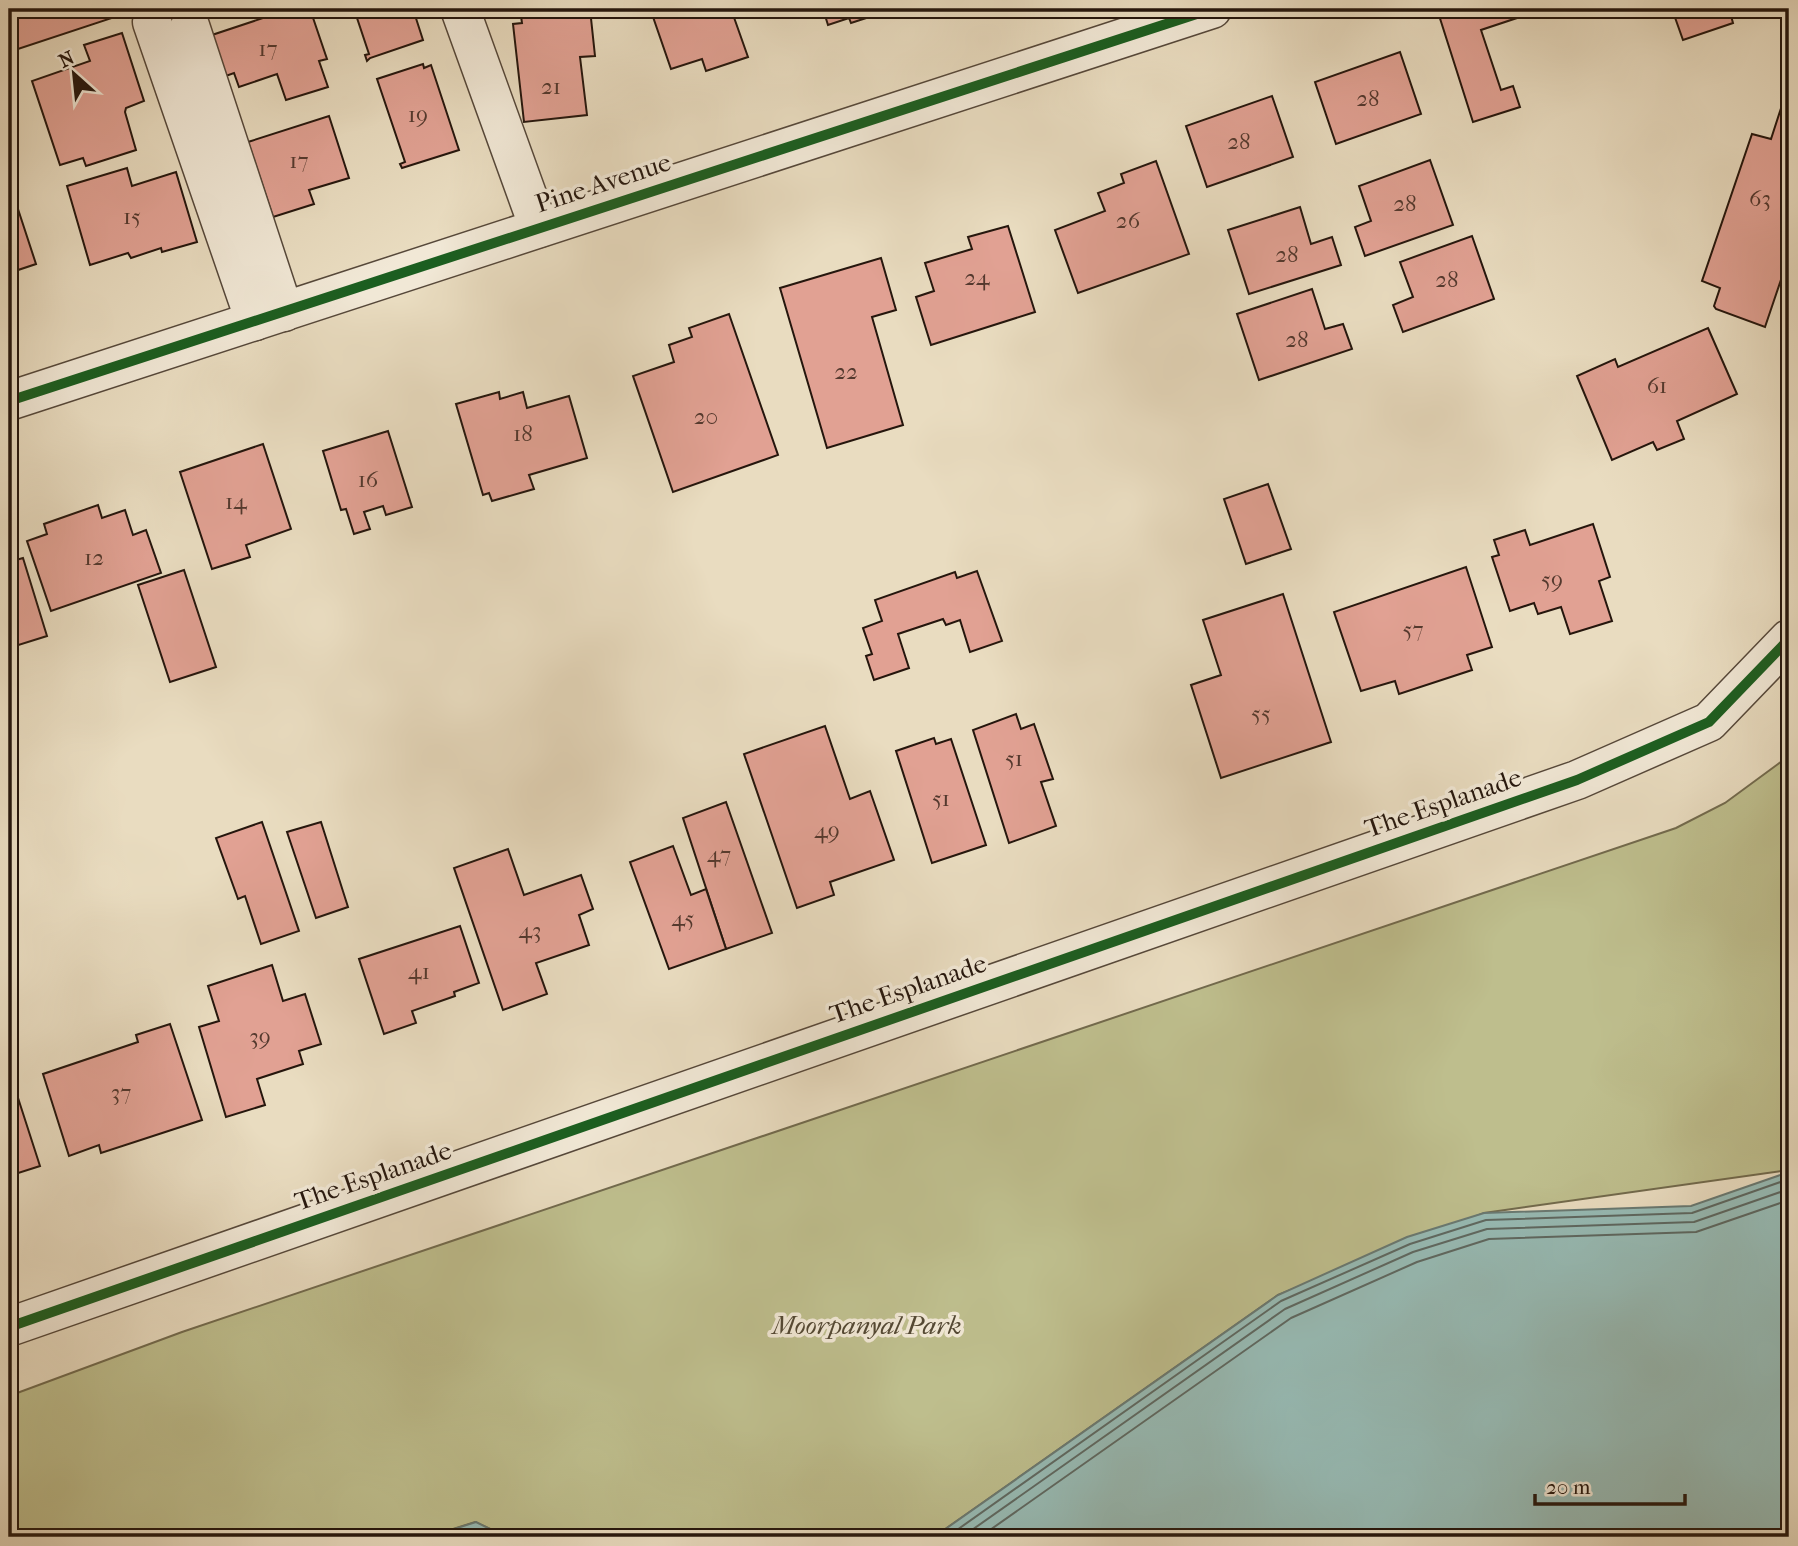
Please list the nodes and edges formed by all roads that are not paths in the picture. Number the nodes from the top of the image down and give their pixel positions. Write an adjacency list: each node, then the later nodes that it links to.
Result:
1 (460, 9): 5 (street)
2 (1212, 9): 5 (street, Pine Avenue)
3 (152, 22): 6 (street)
4 (190, 26): 6 (street)
5 (539, 228): 6 (street, Pine Avenue)
6 (269, 316): 7 (street, Pine Avenue)
7 (9, 401)
8 (1789, 639): 9 (street, The Esplanade)
9 (9, 1327)

